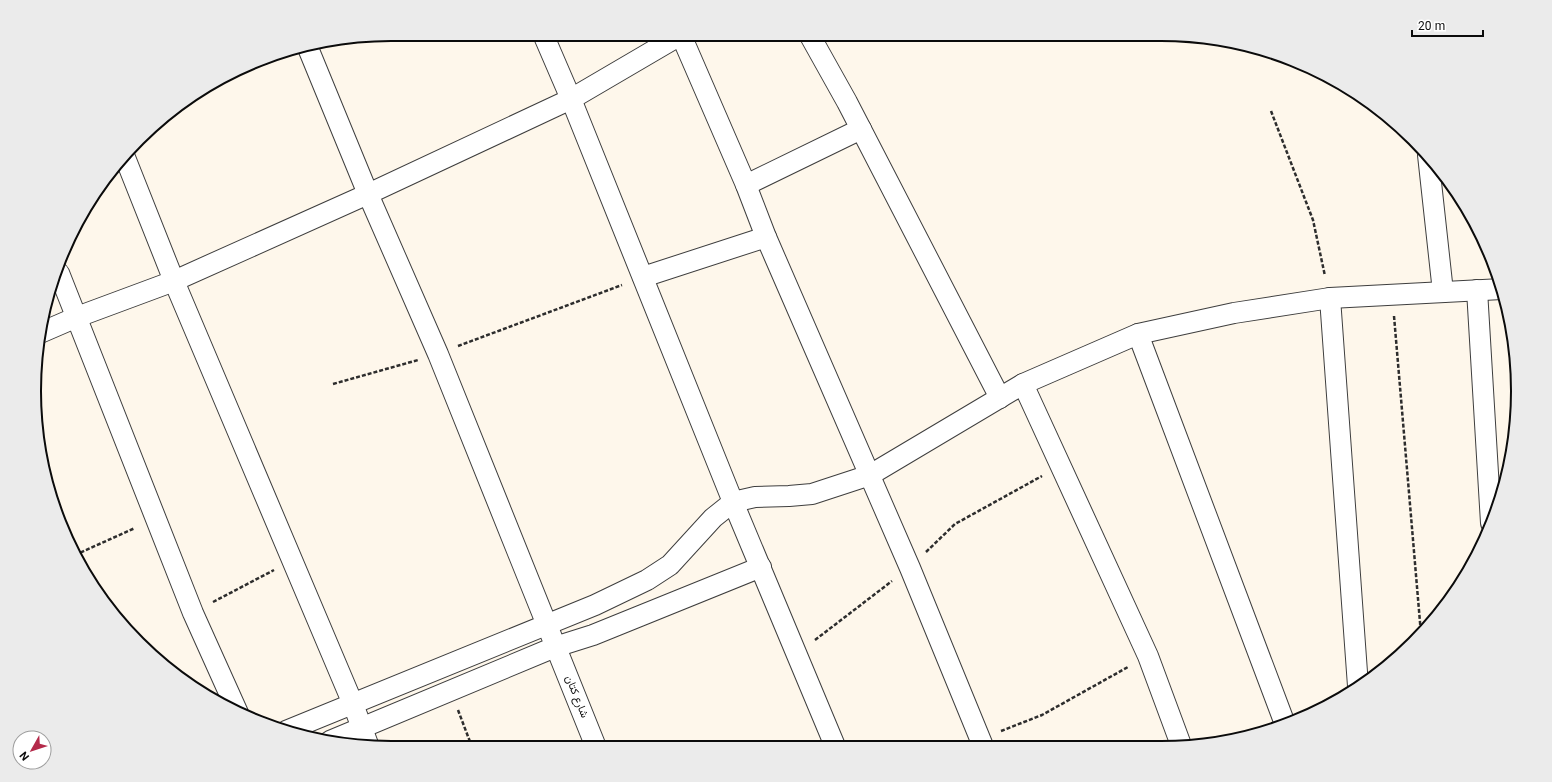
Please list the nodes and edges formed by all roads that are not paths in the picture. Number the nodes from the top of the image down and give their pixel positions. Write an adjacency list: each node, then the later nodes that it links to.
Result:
1 (546, 41): 6 (street)
2 (672, 41): 6 (street)
3 (685, 41): 10 (street)
4 (813, 41): 7 (street)
5 (309, 51): 11 (street, شارع كتان)
6 (571, 99): 11 (street); 14 (street)
7 (861, 129): 10 (street); 24 (street)
8 (127, 161): 15 (street)
9 (1429, 166): 18 (street)
10 (746, 185): 12 (street)
11 (368, 194): 15 (street); 29 (street, شارع كتان)
12 (766, 237): 14 (street); 25 (street)
13 (60, 277): 20 (street)
14 (643, 277): 26 (street)
15 (174, 281): 20 (street); 33 (street)
16 (1496, 289): 17 (street)
17 (1477, 290): 18 (street); 27 (street)
18 (1443, 292): 19 (street)
19 (1330, 298): 22 (street); 31 (street)
20 (78, 317): 21 (street); 32 (street)
21 (47, 330)
22 (1138, 334): 23 (street); 34 (street)
23 (1023, 384): 24 (street); 39 (street)
24 (1000, 398): 25 (street)
25 (870, 475): 26 (street); 42 (street)
26 (733, 502): 28 (street); 29 (street)
27 (1490, 509)
28 (761, 567): 30 (street); 41 (street)
29 (547, 625): 30 (street, شارع كتان); 33 (street)
30 (556, 647): 36 (street); 40 (street, شارع كتان)
31 (1358, 680)
32 (234, 704)
33 (354, 704): 35 (street); 36 (street)
34 (1283, 719)
35 (295, 727)
36 (362, 728): 37 (street); 38 (street)
37 (340, 737)
38 (366, 740)
39 (1179, 740)
40 (594, 741)
41 (833, 741)
42 (981, 741)

